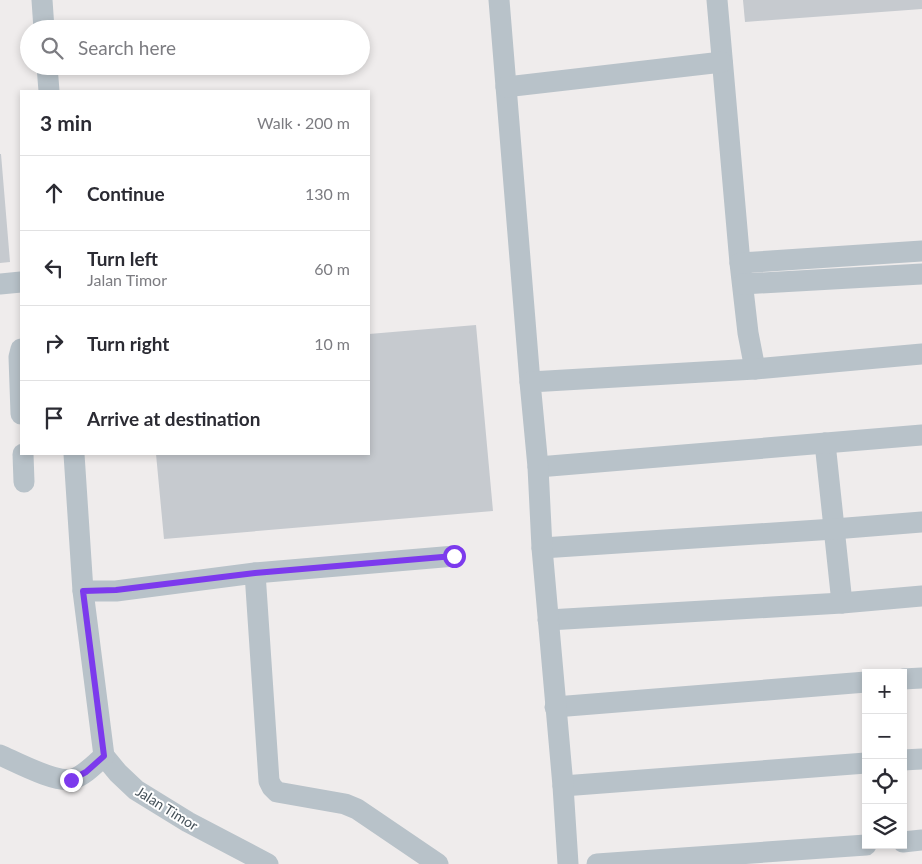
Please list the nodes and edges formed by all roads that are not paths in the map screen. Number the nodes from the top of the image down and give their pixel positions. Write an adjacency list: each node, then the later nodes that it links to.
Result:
1 (42, 0): 4 (street)
2 (499, 0): 7 (street)
3 (717, 0): 5 (street)
4 (43, 20)
5 (722, 62): 7 (street); 10 (street)
6 (48, 75): 8 (street)
7 (506, 87): 17 (street)
8 (49, 90)
9 (922, 251): 10 (street)
10 (742, 274): 11 (street); 16 (street)
11 (922, 274)
12 (20, 282): 13 (street)
13 (0, 284)
14 (20, 353): 18 (street)
15 (922, 354): 16 (street)
16 (755, 369): 17 (street)
17 (530, 382): 23 (street)
18 (20, 386)
19 (922, 435): 20 (street)
20 (825, 444): 23 (street); 26 (street)
21 (23, 455): 24 (street)
22 (74, 455): 30 (street)
23 (538, 467): 27 (street)
24 (24, 482)
25 (922, 522): 26 (street)
26 (834, 529): 27 (street); 32 (street)
27 (542, 548): 33 (street)
28 (454, 556): 29 (street)
29 (255, 573): 30 (street); 48 (street)
30 (83, 591): 39 (street)
31 (922, 596): 32 (street)
32 (842, 602): 33 (street)
33 (548, 620): 37 (street)
34 (922, 678): 35 (street)
35 (907, 679)
36 (862, 682): 37 (street)
37 (555, 707): 43 (street)
38 (0, 755): 39 (street)
39 (104, 756): 47 (street, Jalan Timor)
40 (922, 759): 41 (street)
41 (907, 760)
42 (862, 763): 43 (street)
43 (563, 786): 49 (street)
44 (922, 840): 45 (street)
45 (907, 842)
46 (862, 844): 50 (street)
47 (268, 864)
48 (438, 864)
49 (568, 864)
50 (598, 864)

